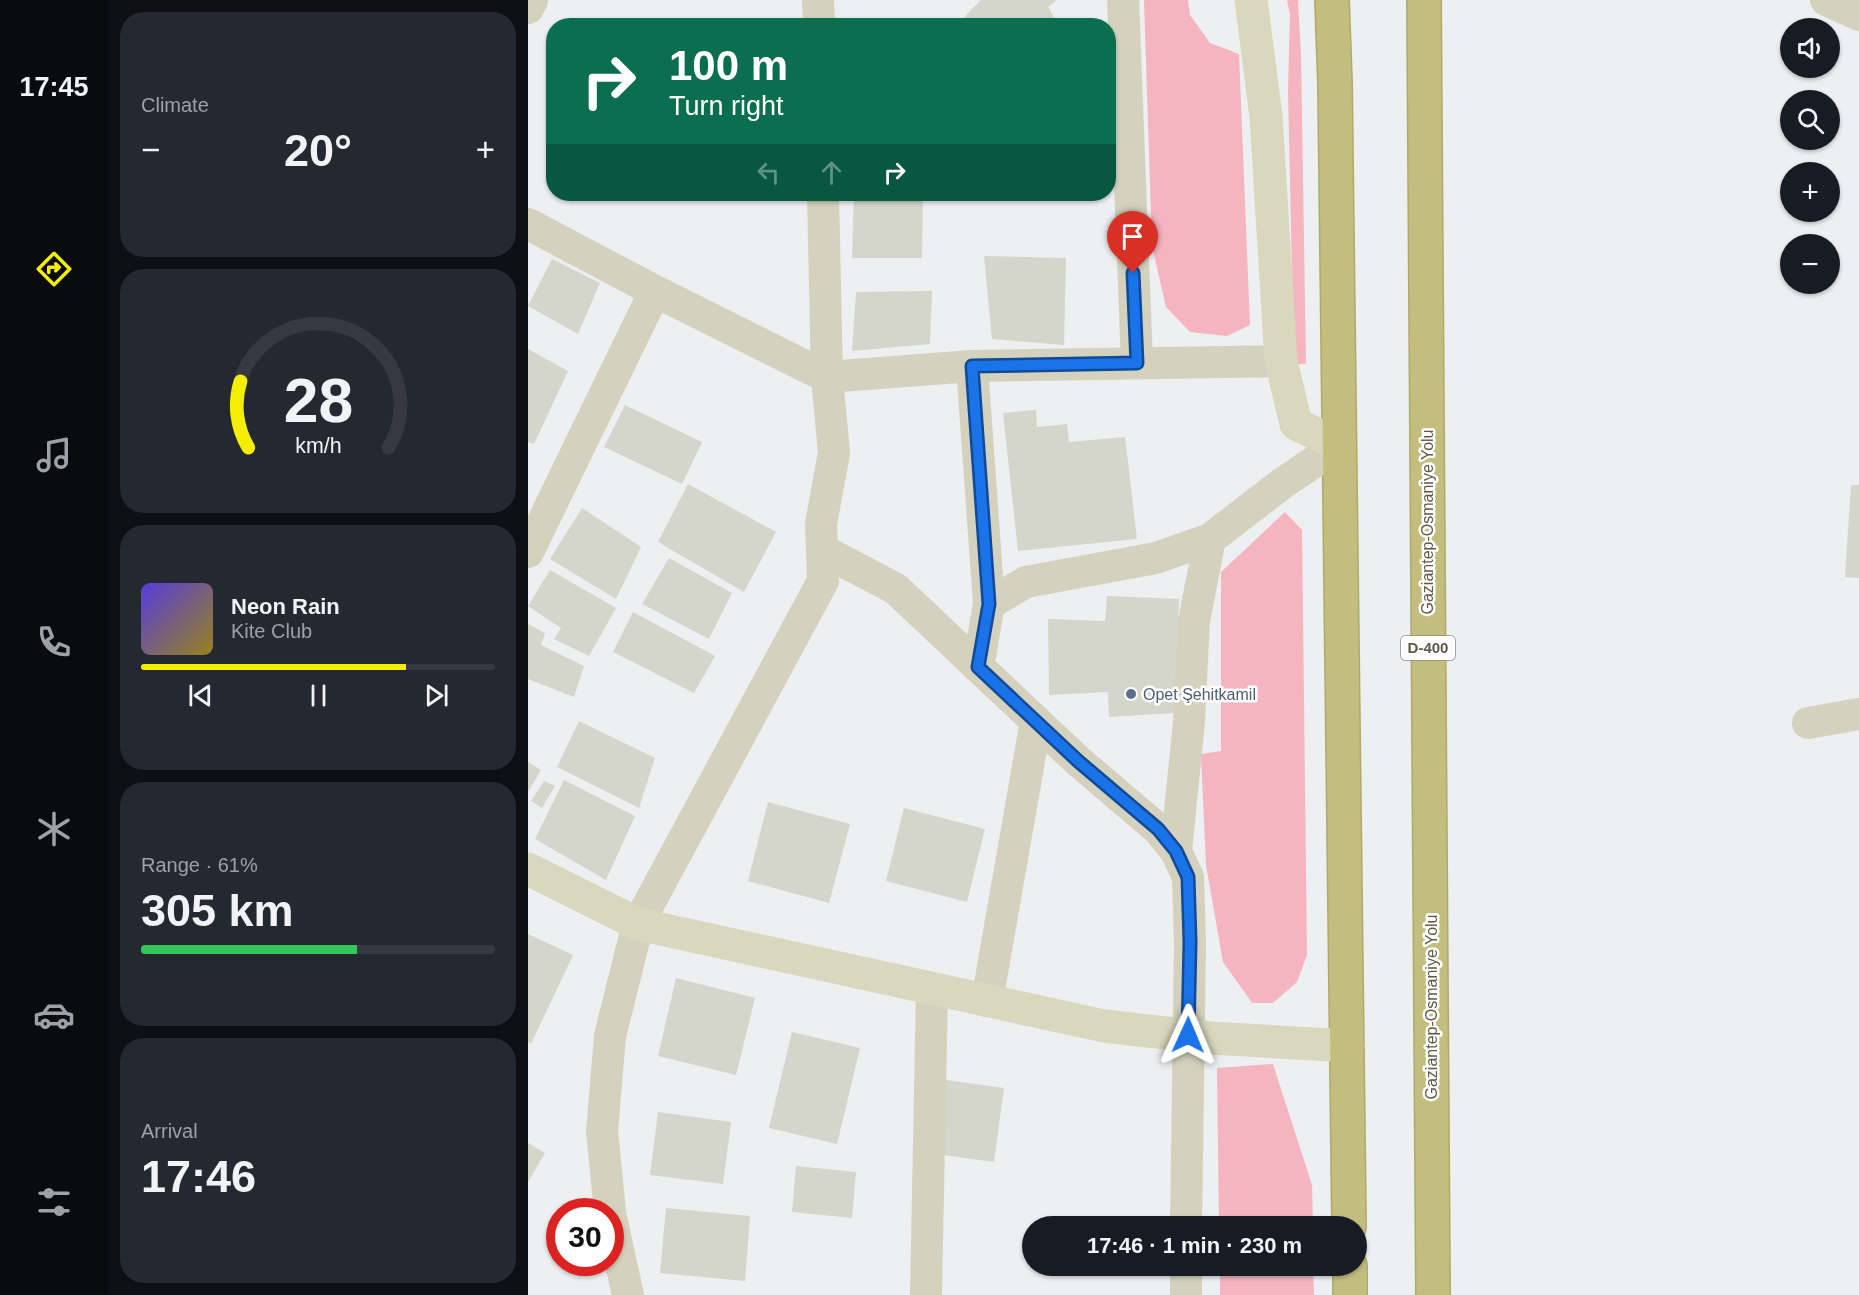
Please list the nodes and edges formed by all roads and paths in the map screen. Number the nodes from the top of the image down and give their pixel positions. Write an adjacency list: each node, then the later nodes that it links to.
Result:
1 (532, 0): 8 (street)
2 (818, 0): 10 (street)
3 (1123, 0): 15 (street)
4 (1251, 0): 14 (main road)
5 (1332, 0): 18 (highway)
6 (1424, 0): 44 (highway, Gaziantep-Osmaniye Yolu / D-400)
7 (1826, 0): 9 (street)
8 (528, 8)
9 (1859, 15)
10 (819, 18)
11 (823, 201): 17 (street)
12 (528, 224): 13 (street)
13 (655, 291): 17 (street); 21 (street)
14 (1281, 361): 15 (street); 18 (main road)
15 (1137, 363): 16 (street)
16 (972, 366): 17 (street); 22 (street)
17 (827, 377): 20 (street)
18 (1340, 445): 19 (street); 33 (highway)
19 (1210, 539): 22 (street); 27 (street)
20 (822, 550): 23 (street); 29 (street)
21 (528, 552)
22 (989, 604): 23 (street)
23 (978, 667): 25 (street)
24 (1859, 714): 26 (street)
25 (1036, 722): 27 (street); 31 (street)
26 (1808, 723)
27 (1176, 851): 32 (street)
28 (528, 869): 29 (main road)
29 (639, 924): 30 (main road); 34 (street)
30 (932, 989): 31 (main road); 41 (street)
31 (987, 1001): 32 (main road)
32 (1188, 1035): 33 (main road); 35 (street)
33 (1347, 1046): 36 (highway)
34 (609, 1198)
35 (1186, 1216)
36 (1349, 1216)
37 (624, 1276): 40 (street)
38 (1186, 1276): 42 (street)
39 (1350, 1276): 43 (highway)
40 (628, 1295)
41 (926, 1295)
42 (1186, 1295)
43 (1350, 1295)
44 (1433, 1295)

